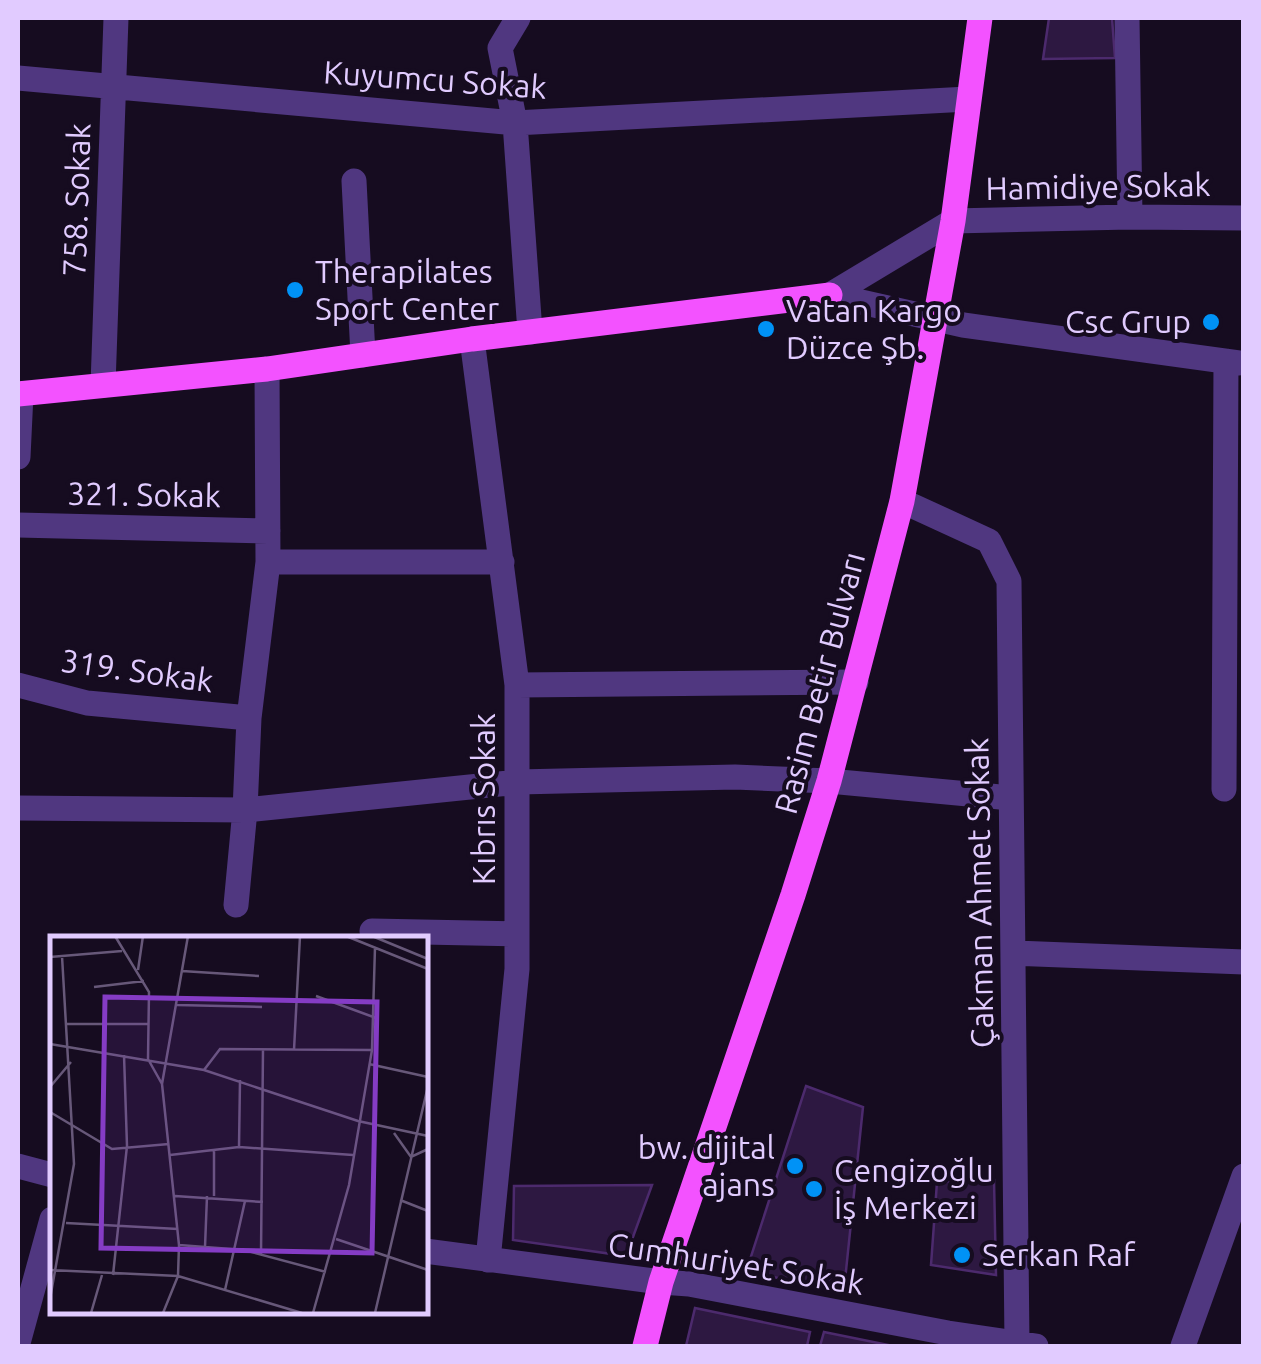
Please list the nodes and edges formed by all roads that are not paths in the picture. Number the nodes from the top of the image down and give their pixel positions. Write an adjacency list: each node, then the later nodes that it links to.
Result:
1 (116, 18): 6 (street, 758. Sokak)
2 (518, 18): 8 (street)
3 (980, 18): 7 (main road, Rasim Betir Bulvarı)
4 (1127, 18): 10 (street)
5 (18, 78): 6 (street, Kuyumcu Sokak)
6 (114, 86): 8 (street, Kuyumcu Sokak); 20 (street, 758. Sokak)
7 (968, 99): 8 (street, Kuyumcu Sokak); 12 (main road, Rasim Betir Bulvarı)
8 (515, 123): 15 (street)
9 (354, 181): 17 (street)
10 (1130, 217): 11 (street, Hamidiye Sokak); 12 (street, Hamidiye Sokak)
11 (1244, 218)
12 (953, 221): 13 (street); 14 (main road, Rasim Betir Bulvarı)
13 (830, 295): 14 (street); 15 (main road)
14 (937, 320): 18 (street); 23 (main road, Rasim Betir Bulvarı)
15 (530, 332): 16 (main road)
16 (472, 339): 17 (main road); 27 (street, Kıbrıs Sokak)
17 (363, 355): 19 (main road)
18 (1235, 363): 34 (street)
19 (266, 369): 20 (main road); 25 (street)
20 (103, 384): 21 (main road)
21 (19, 394): 22 (street)
22 (18, 458)
23 (902, 501): 28 (main road, Rasim Betir Bulvarı); 35 (street, Çakman Ahmet Sokak)
24 (18, 525): 25 (street, 321. Sokak)
25 (268, 531): 26 (street)
26 (268, 562): 27 (street); 31 (street)
27 (502, 562): 30 (street, Kıbrıs Sokak)
28 (856, 682): 30 (street); 32 (main road, Rasim Betir Bulvarı)
29 (18, 685): 31 (street, 319. Sokak)
30 (517, 685): 33 (street, Kıbrıs Sokak)
31 (250, 718): 37 (street)
32 (829, 781): 33 (street); 35 (street); 49 (main road, Rasim Betir Bulvarı)
33 (518, 782): 37 (street); 40 (street, Kıbrıs Sokak)
34 (1224, 789)
35 (1011, 798): 41 (street, Çakman Ahmet Sokak)
36 (18, 808): 37 (street)
37 (245, 810): 38 (street)
38 (236, 905)
39 (372, 932): 40 (street)
40 (517, 934): 48 (street, Kıbrıs Sokak)
41 (1013, 953): 42 (street); 53 (street, Çakman Ahmet Sokak)
42 (1244, 962)
43 (18, 1166): 44 (street)
44 (50, 1175)
45 (1244, 1176): 54 (street)
46 (50, 1226): 51 (street)
47 (428, 1251): 48 (street, Cumhuriyet Sokak)
48 (488, 1260): 49 (street, Cumhuriyet Sokak)
49 (660, 1282): 50 (street, Cumhuriyet Sokak); 52 (main road, Rasim Betir Bulvarı)
50 (946, 1340): 53 (street, Cumhuriyet Sokak)
51 (18, 1342)
52 (645, 1346)
53 (1026, 1346)
54 (1183, 1346)

